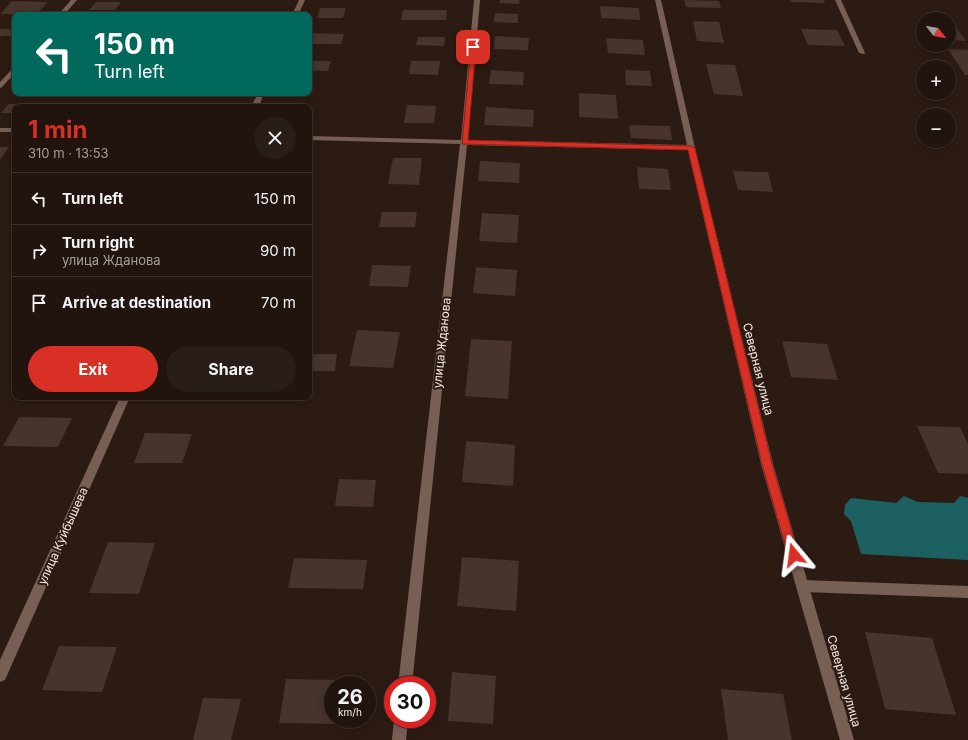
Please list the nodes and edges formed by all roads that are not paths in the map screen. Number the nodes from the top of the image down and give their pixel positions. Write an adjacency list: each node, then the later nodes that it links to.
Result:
1 (74, 0): 6 (street)
2 (302, 0): 7 (street)
3 (477, 0): 14 (street, улица Жданова)
4 (658, 0): 15 (street, Северная улица)
5 (838, 0): 8 (street)
6 (64, 12)
7 (296, 12)
8 (862, 53)
9 (12, 72): 10 (street)
10 (0, 86)
11 (0, 130): 12 (street)
12 (12, 130)
13 (312, 138): 14 (street)
14 (464, 142): 15 (street); 20 (street, улица Жданова)
15 (691, 148): 17 (street, Северная улица)
16 (124, 400): 19 (street, улица Куйбышева)
17 (803, 586): 18 (street); 23 (street, Северная улица)
18 (968, 592)
19 (0, 675)
20 (406, 676)
21 (400, 728): 22 (street)
22 (399, 740)
23 (847, 740)

